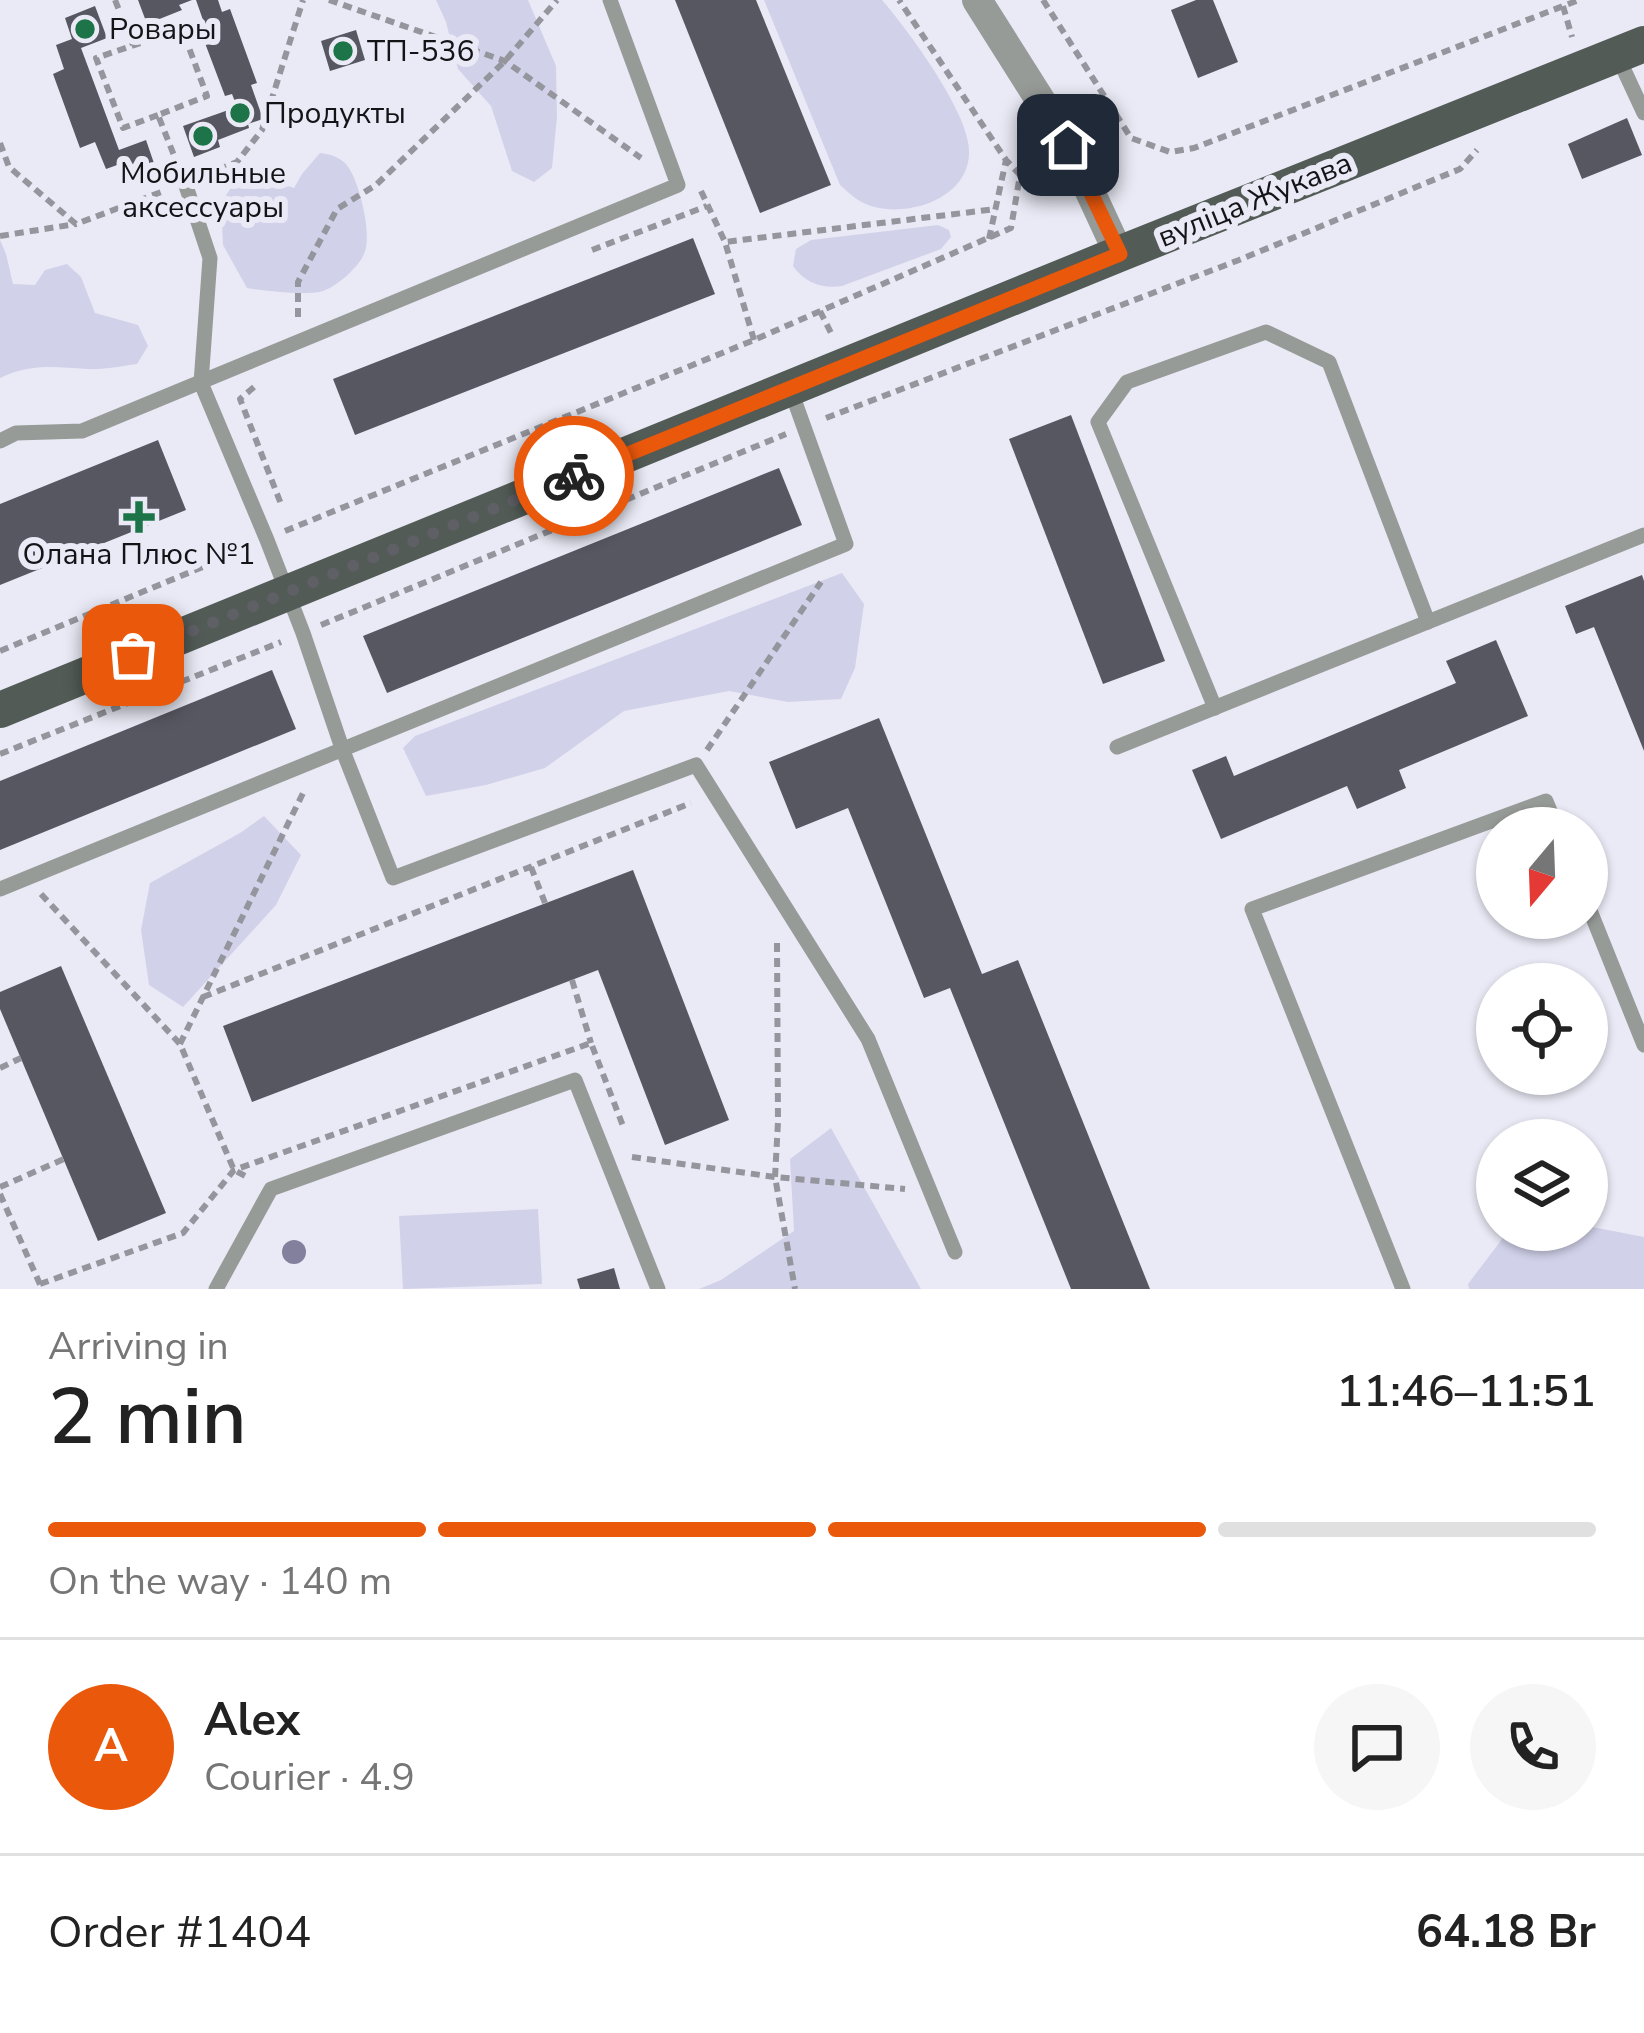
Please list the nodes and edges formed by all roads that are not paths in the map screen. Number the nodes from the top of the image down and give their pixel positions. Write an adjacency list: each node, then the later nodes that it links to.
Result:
1 (610, 0): 7 (lane)
2 (977, 0): 6 (street)
3 (1630, 50): 4 (lane); 6 (main road, вуліца Жукава)
4 (1644, 113)
5 (185, 183): 7 (lane)
6 (1120, 254): 8 (main road, вуліца Жукава)
7 (201, 383): 9 (lane); 11 (lane)
8 (790, 388): 11 (main road, вуліца Жукава); 16 (lane)
9 (0, 440)
10 (1644, 535): 12 (lane)
11 (287, 592): 14 (main road, вуліца Жукава); 16 (lane)
12 (1428, 622): 13 (lane); 13 (lane)
13 (1215, 708): 15 (lane)
14 (0, 710)
15 (1117, 747)
16 (343, 751): 18 (lane); 21 (lane)
17 (1476, 827): 24 (lane)
18 (0, 889)
19 (1601, 939): 20 (lane)
20 (1644, 1045)
21 (955, 1252)
22 (216, 1289): 23 (lane)
23 (658, 1289)
24 (1402, 1289)

